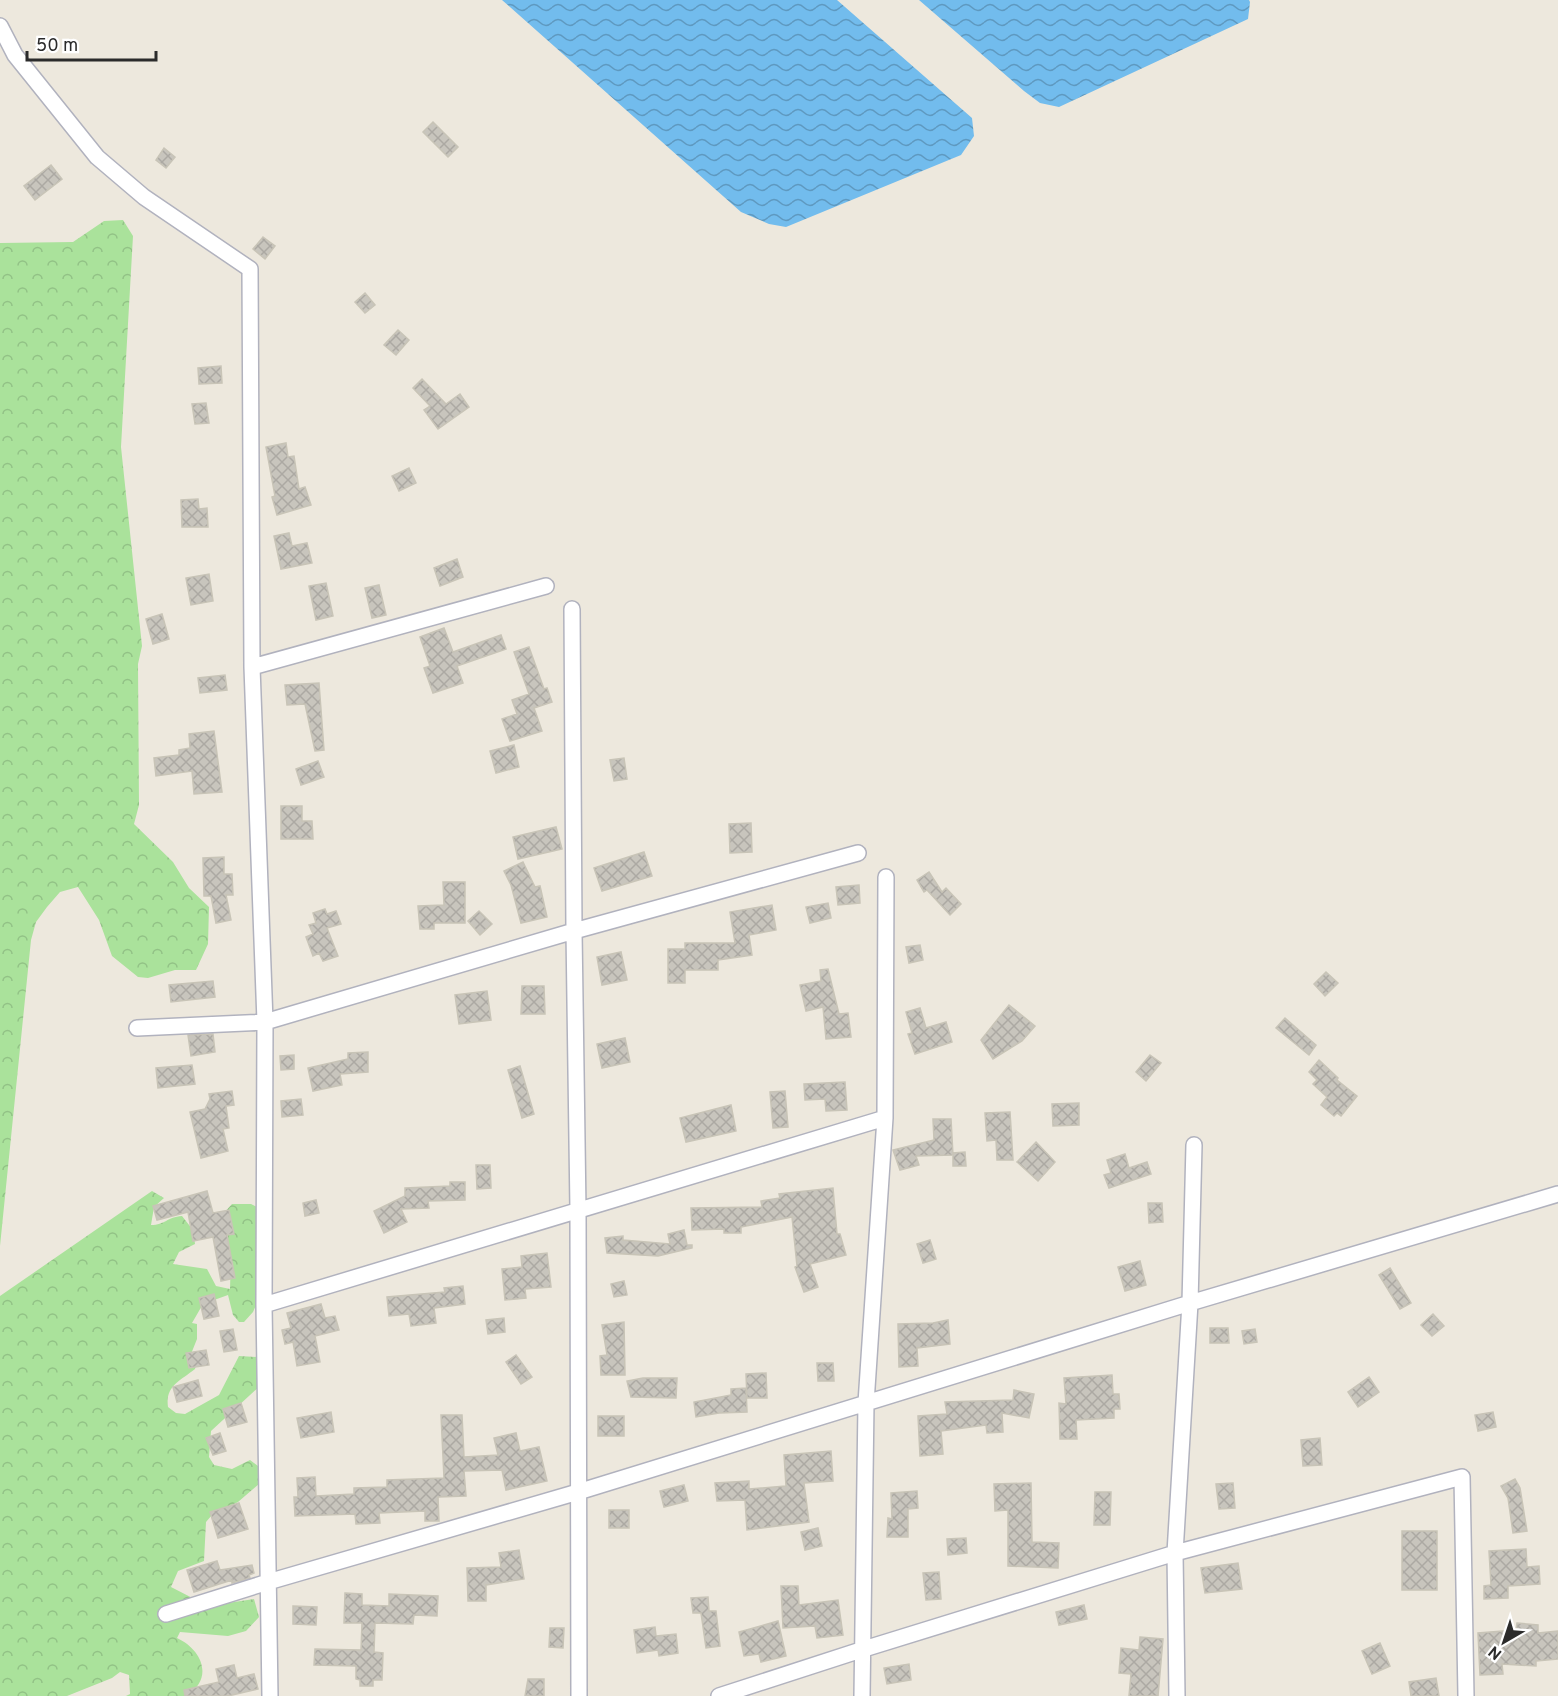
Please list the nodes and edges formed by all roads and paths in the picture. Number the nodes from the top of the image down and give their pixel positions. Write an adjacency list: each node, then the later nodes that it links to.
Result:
1 (0, 26): 4 (street)
2 (546, 586): 4 (street)
3 (572, 609): 7 (street)
4 (252, 667): 8 (street)
5 (858, 853): 7 (street)
6 (886, 877): 10 (street)
7 (574, 932): 8 (street); 13 (street)
8 (264, 1022): 9 (street); 15 (street)
9 (137, 1028)
10 (885, 1118): 13 (street); 16 (street)
11 (1194, 1145): 14 (street)
12 (1558, 1194): 14 (street)
13 (578, 1210): 15 (street); 17 (street)
14 (1190, 1303): 16 (street); 18 (street)
15 (264, 1305): 19 (street)
16 (866, 1403): 17 (street); 21 (street)
17 (578, 1492): 19 (street); 23 (street)
18 (1175, 1552): 21 (street); 26 (street); 27 (street)
19 (268, 1582): 20 (street); 22 (street)
20 (166, 1614)
21 (864, 1649): 24 (street); 25 (street)
22 (270, 1696)
23 (579, 1696)
24 (719, 1696)
25 (862, 1696)
26 (1177, 1696)
27 (1466, 1696)

